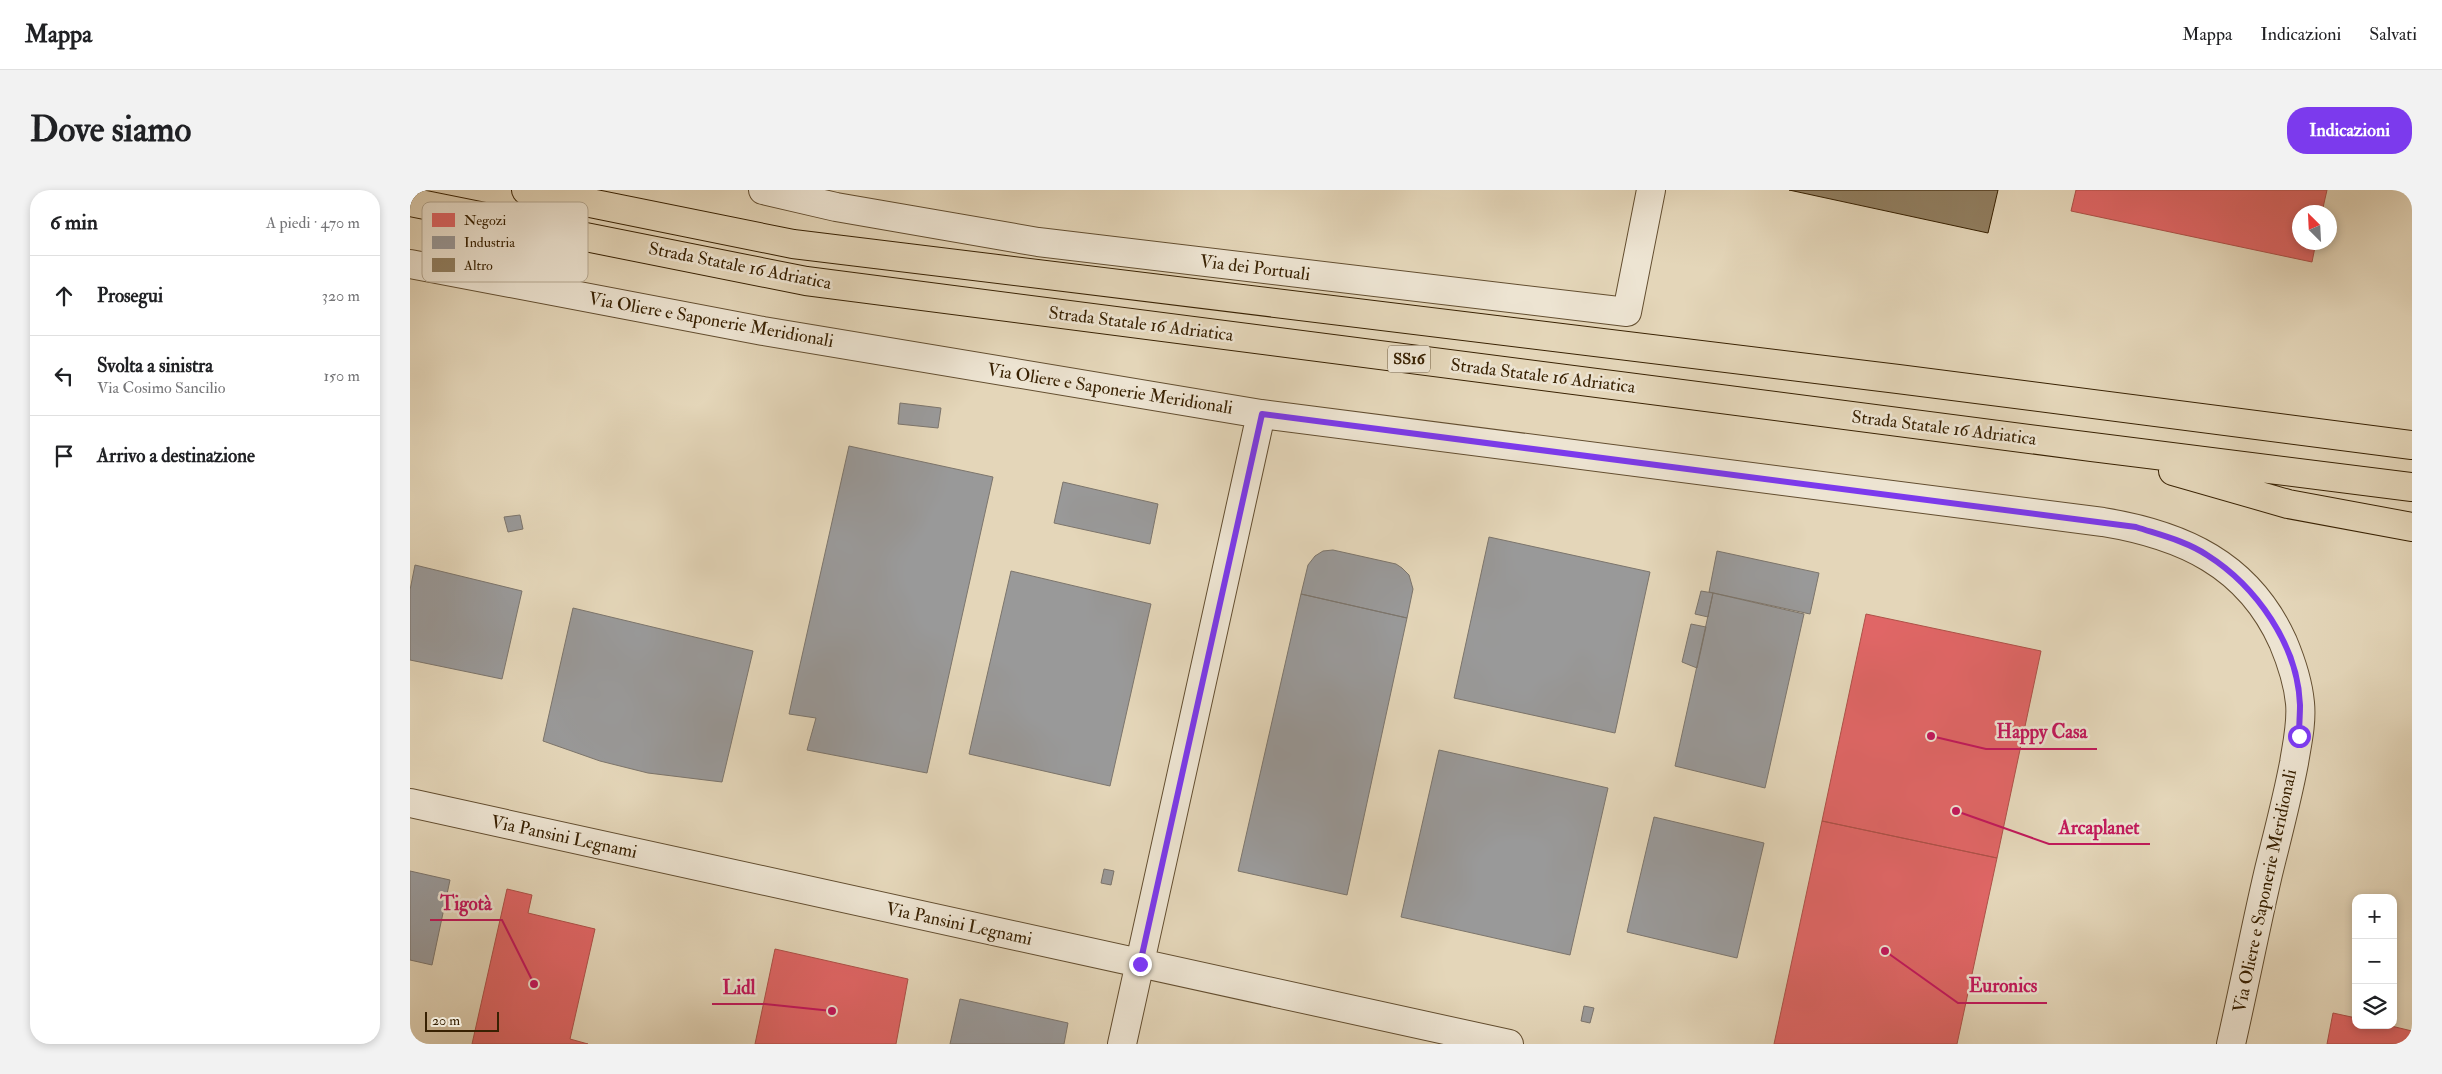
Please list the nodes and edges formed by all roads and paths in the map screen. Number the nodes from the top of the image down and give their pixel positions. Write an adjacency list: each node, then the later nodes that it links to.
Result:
1 (526, 190): 4 (highway, Strada Statale 16 Adriatica / SS16)
2 (763, 190): 3 (street, Via dei Portuali)
3 (1651, 190)
4 (585, 202)
5 (588, 203): 10 (highway, Strada Statale 16 Adriatica / SS16)
6 (588, 238): 12 (highway, Strada Statale 16 Adriatica / SS16)
7 (505, 282): 8 (street, Via Oliere e Saponerie Meridionali)
8 (1262, 414): 16 (street); 19 (street, Via Oliere e Saponerie Meridionali)
9 (2412, 436): 10 (highway)
10 (2345, 438): 11 (highway, Strada Statale 16 Adriatica / SS16)
11 (2412, 445)
12 (2092, 448): 13 (highway, Strada Statale 16 Adriatica / SS16); 14 (highway)
13 (2412, 487)
14 (2412, 528)
15 (410, 803): 16 (street, Via Pansini Legnami)
16 (1140, 964): 17 (street); 18 (street, Via Pansini Legnami)
17 (1122, 1044)
18 (1509, 1044)
19 (2231, 1044)

